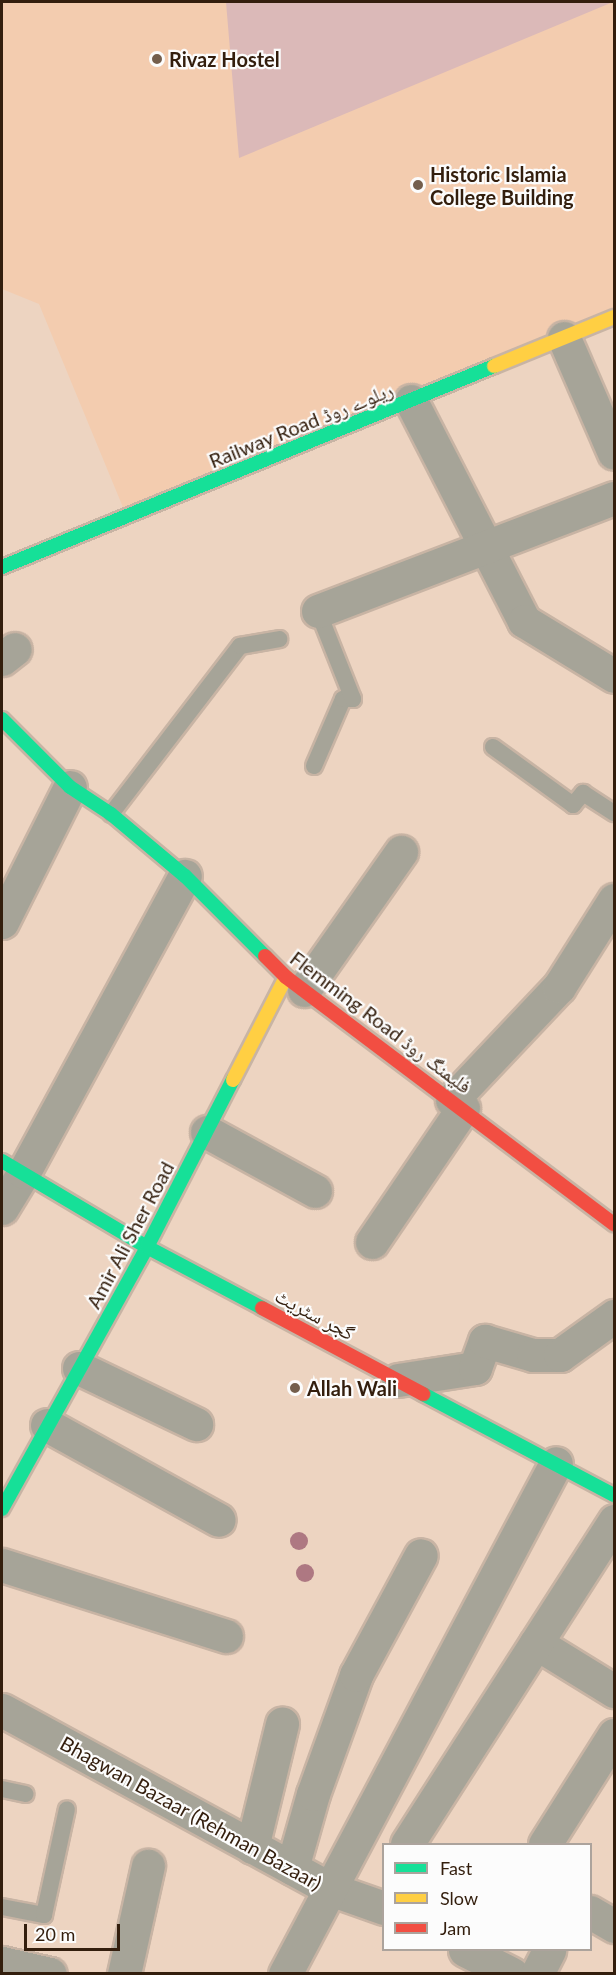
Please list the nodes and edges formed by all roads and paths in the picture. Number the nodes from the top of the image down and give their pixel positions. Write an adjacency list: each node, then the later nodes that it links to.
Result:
1 (615, 317): 2 (street, Railway Road ریلوے روڈ)
2 (564, 338): 3 (street, Railway Road ریلوے روڈ); 4 (street)
3 (411, 401): 6 (street); 7 (street, Railway Road ریلوے روڈ)
4 (615, 453)
5 (615, 498): 6 (street)
6 (485, 548): 8 (street); 10 (street)
7 (2, 567)
8 (318, 611): 13 (lane)
9 (279, 639): 16 (lane)
10 (615, 676)
11 (2, 719): 14 (street, Flemming Road فلیمنگ روڈ)
12 (493, 747): 15 (lane)
13 (314, 766)
14 (70, 787): 16 (street, Flemming Road فلیمنگ روڈ); 20 (street)
15 (615, 813)
16 (111, 814): 18 (street, Flemming Road فلیمنگ روڈ)
17 (401, 852): 21 (street)
18 (185, 876): 21 (street, Flemming Road فلیمنگ روڈ); 24 (street)
19 (615, 900): 22 (street)
20 (2, 922)
21 (295, 984): 22 (street, Flemming Road فلیمنگ روڈ); 23 (street, Amir Ali Sher Road)
22 (458, 1104): 27 (street, Flemming Road فلیمنگ روڈ); 28 (street)
23 (207, 1132): 25 (street); 29 (street, Amir Ali Sher Road)
24 (13, 1167): 26 (street); 29 (street, گجر سٹریٹ)
25 (315, 1191)
26 (2, 1208)
27 (615, 1224)
28 (372, 1242)
29 (147, 1247): 31 (street, Amir Ali Sher Road); 32 (street, گجر سٹریٹ)
30 (615, 1316): 32 (street)
31 (79, 1368): 33 (street); 34 (street, Amir Ali Sher Road)
32 (398, 1380): 35 (street, گجر سٹریٹ)
33 (196, 1424)
34 (47, 1425): 37 (street, Amir Ali Sher Road); 38 (street)
35 (556, 1463): 36 (street, گجر سٹریٹ); 56 (street)
36 (615, 1495)
37 (2, 1509)
38 (219, 1520)
39 (615, 1521): 43 (street)
40 (421, 1555): 55 (street)
41 (2, 1564): 42 (street)
42 (226, 1636)
43 (536, 1643): 44 (street); 51 (street)
44 (615, 1692)
45 (2, 1710): 53 (street, Bhagwan Bazaar (Rehman Bazaar))
46 (282, 1724): 53 (street)
47 (615, 1735): 52 (street)
48 (2, 1788): 49 (lane)
49 (25, 1794)
50 (68, 1809): 58 (lane)
51 (408, 1843)
52 (545, 1843)
53 (252, 1847): 55 (street, Bhagwan Bazaar (Rehman Bazaar))
54 (148, 1866): 65 (street)
55 (292, 1868): 56 (street, Bhagwan Bazaar (Rehman Bazaar))
56 (330, 1889): 57 (street, Bhagwan Bazaar (Rehman Bazaar)); 66 (street)
57 (379, 1897)
58 (2, 1906)
59 (592, 1913): 60 (street)
60 (615, 1926)
61 (467, 1951): 67 (street)
62 (548, 1951): 68 (street)
63 (2, 1963): 64 (street)
64 (50, 1974)
65 (124, 1974)
66 (285, 1974)
67 (512, 1974)
68 (537, 1974)

